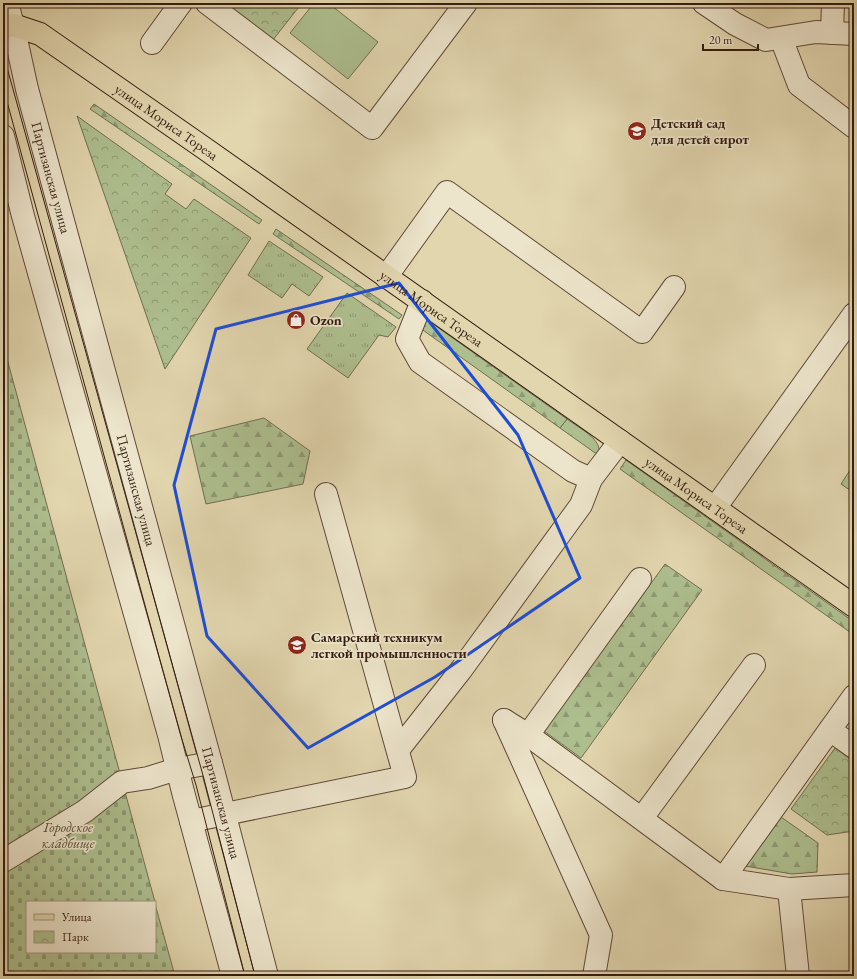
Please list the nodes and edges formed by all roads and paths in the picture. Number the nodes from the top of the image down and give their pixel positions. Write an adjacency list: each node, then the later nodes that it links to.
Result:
1 (7, 3): 7 (street, Партизанская улица)
2 (181, 3): 11 (street)
3 (207, 3): 4 (street)
4 (466, 3)
5 (704, 3): 10 (street)
6 (833, 3): 8 (street)
7 (8, 26): 14 (main road, улица Мориса Тореза); 30 (street, Партизанская улица)
8 (832, 33): 9 (street); 10 (street)
9 (854, 34)
10 (781, 38): 12 (street)
11 (152, 43)
12 (854, 127)
13 (3, 136): 31 (street)
14 (386, 277): 15 (street); 16 (main road, улица Мориса Тореза)
15 (674, 287)
16 (422, 301): 18 (main road, улица Мориса Тореза); 19 (street)
17 (854, 314): 21 (street)
18 (620, 441): 19 (street); 21 (main road, улица Мориса Тореза)
19 (591, 479): 29 (street)
20 (326, 494): 29 (street)
21 (715, 508): 23 (main road, улица Мориса Тореза)
22 (640, 580): 27 (street)
23 (854, 606)
24 (754, 665): 33 (street)
25 (854, 696): 26 (street)
26 (830, 730): 28 (street); 36 (street)
27 (528, 735): 33 (street); 41 (street)
28 (854, 747)
29 (398, 750): 32 (street)
30 (211, 763): 31 (street); 32 (street, Партизанская улица)
31 (177, 769): 34 (street); 35 (street)
32 (224, 813): 34 (street); 40 (street, Партизанская улица)
33 (642, 818): 36 (street)
34 (191, 821): 39 (street)
35 (3, 861)
36 (723, 879): 38 (street)
37 (854, 885): 38 (street)
38 (789, 889): 42 (street)
39 (233, 976)
40 (268, 976)
41 (594, 976)
42 (798, 976)

